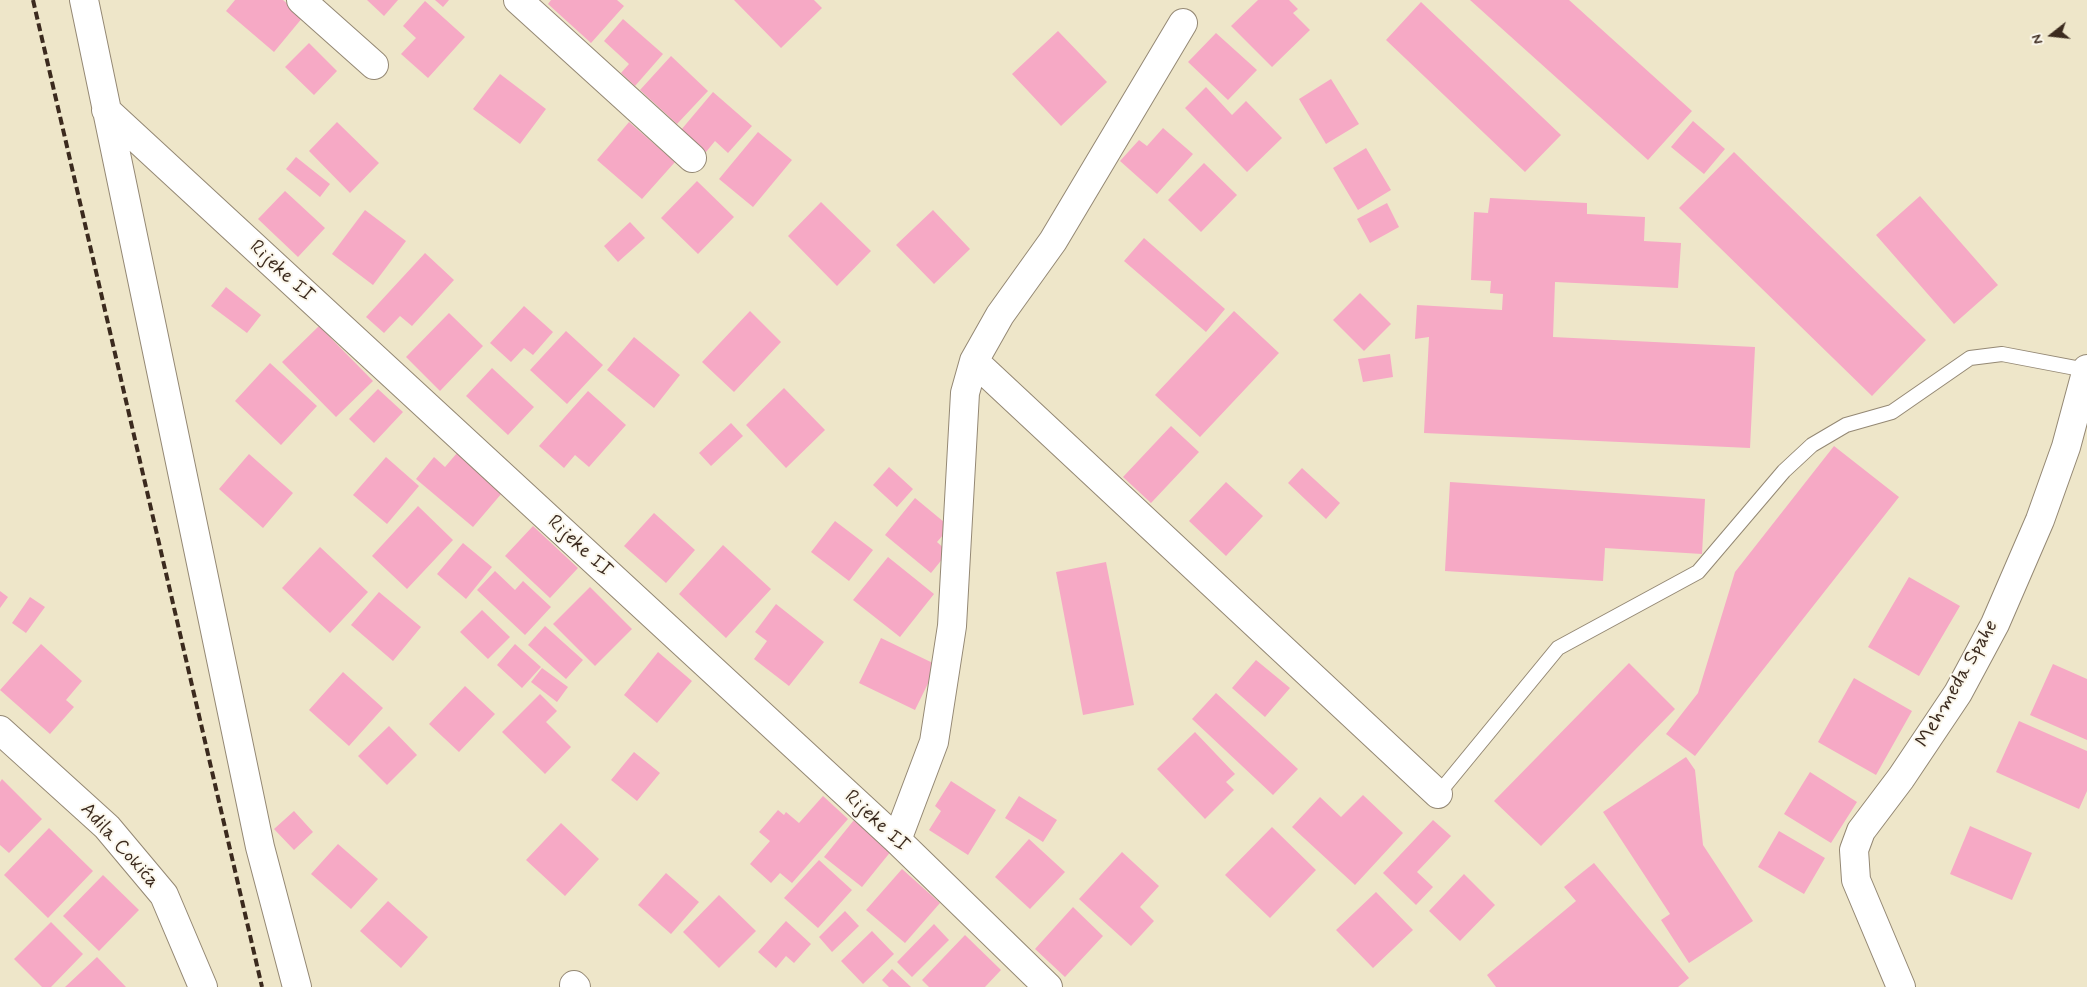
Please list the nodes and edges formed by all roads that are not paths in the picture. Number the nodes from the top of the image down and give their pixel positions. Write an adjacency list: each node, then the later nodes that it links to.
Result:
1 (84, 0): 6 (street)
2 (301, 0): 5 (street)
3 (518, 0): 7 (street)
4 (1182, 23): 8 (street)
5 (374, 65)
6 (106, 110): 12 (street, Rijeke II); 14 (street)
7 (692, 158)
8 (974, 361): 11 (street); 12 (street)
9 (2087, 369): 11 (lane); 16 (street, Mehmeda Spahe)
10 (0, 730): 13 (street, Adila Cokića)
11 (1438, 794)
12 (897, 840): 15 (street, Rijeke II)
13 (203, 987)
14 (297, 987)
15 (1048, 987)
16 (1901, 987)

